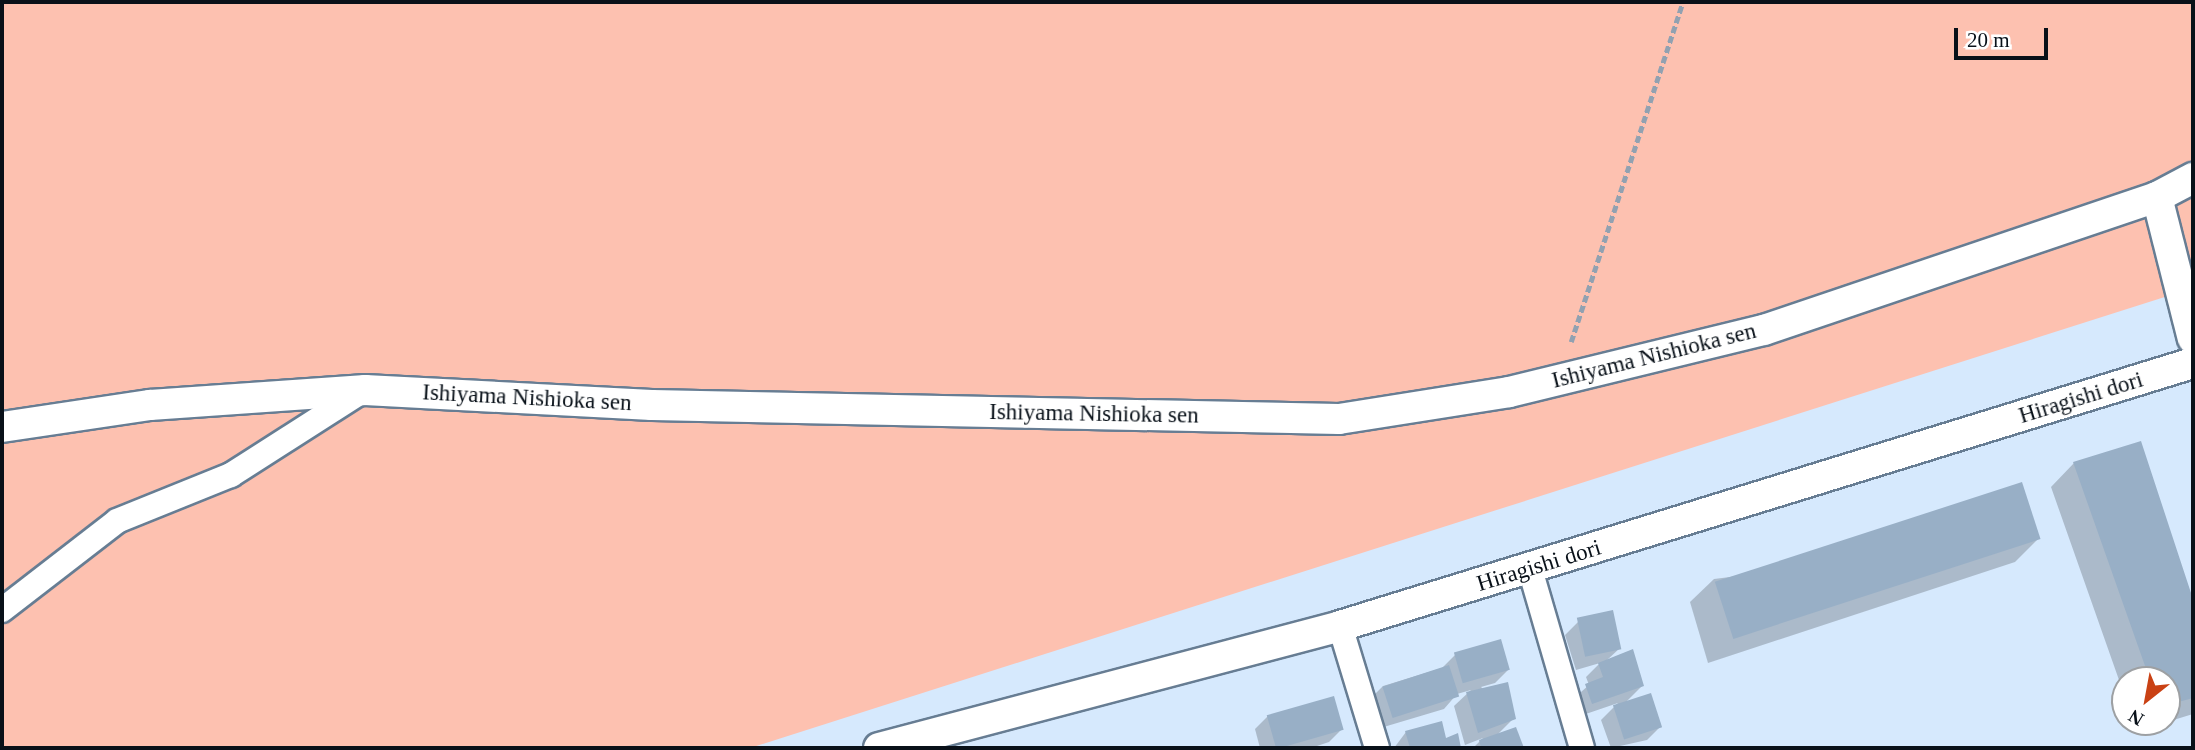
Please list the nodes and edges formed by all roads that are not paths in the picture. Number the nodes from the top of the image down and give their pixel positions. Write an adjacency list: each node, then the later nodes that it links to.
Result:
1 (2193, 178): 2 (street)
2 (2157, 197): 3 (street); 4 (street); 6 (street, Ishiyama Nishioka sen)
3 (2193, 200)
4 (2193, 339)
5 (2193, 363): 8 (street, Hiragishi dori)
6 (365, 390): 7 (street, Ishiyama Nishioka sen); 9 (street)
7 (2, 427)
8 (1530, 569): 10 (street, Hiragishi dori); 13 (street)
9 (2, 610)
10 (1340, 626): 11 (street, Hiragishi dori); 12 (street)
11 (879, 748)
12 (1377, 748)
13 (1582, 748)

